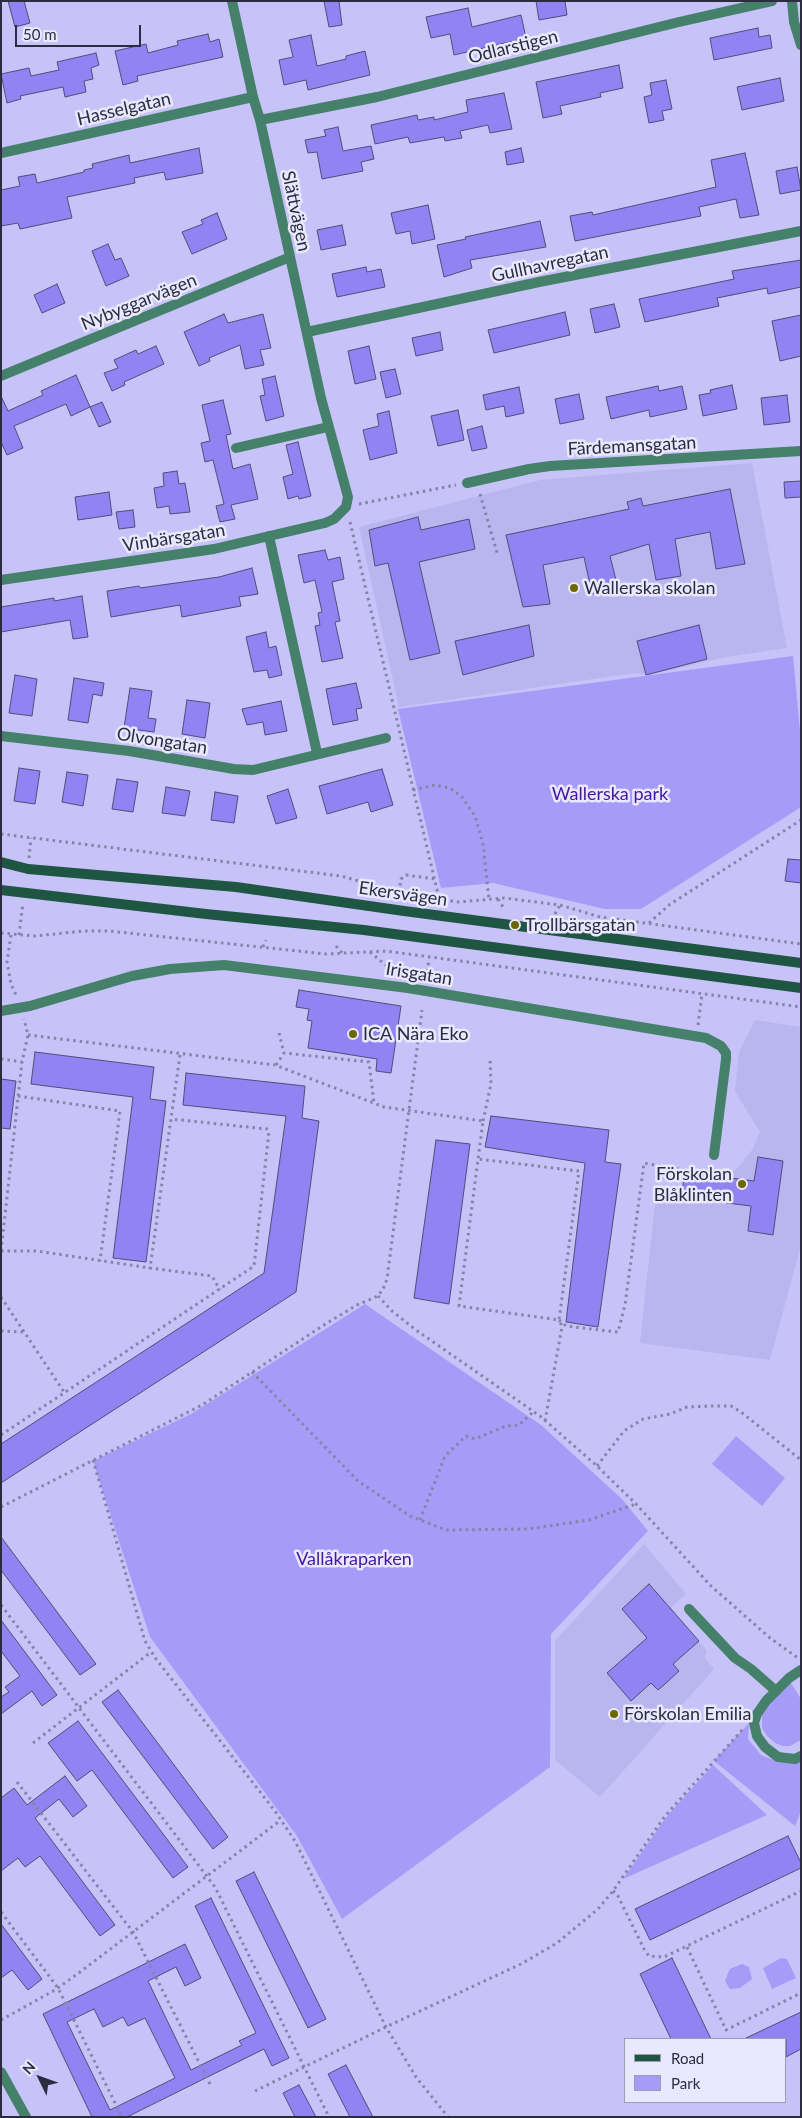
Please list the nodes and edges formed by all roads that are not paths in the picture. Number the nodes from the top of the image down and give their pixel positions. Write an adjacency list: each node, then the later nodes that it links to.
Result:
1 (232, 1): 5 (street, Slättvägen)
2 (772, 1): 6 (street, Odlarstigen)
3 (792, 1): 4 (street)
4 (801, 45)
5 (253, 97): 6 (street, Slättvägen); 7 (street, Hasselgatan)
6 (260, 120): 9 (street, Slättvägen)
7 (1, 154)
8 (801, 231): 10 (street, Gullhavregatan)
9 (290, 257): 10 (street, Slättvägen); 11 (street, Nybyggarvägen)
10 (307, 332): 12 (street, Slättvägen)
11 (1, 376)
12 (328, 427): 13 (street); 16 (street, Slättvägen)
13 (236, 448)
14 (801, 451): 15 (street, Färdemansgatan)
15 (471, 482)
16 (346, 507): 17 (street, Vinbärsgatan)
17 (269, 536): 18 (street, Vinbärsgatan); 21 (street)
18 (1, 580)
19 (1, 736): 21 (street, Olvongatan)
20 (386, 738): 21 (street, Olvongatan)
21 (317, 753)
22 (1, 862): 24 (main road, Ekersvägen)
23 (1, 890): 25 (main road)
24 (801, 962)
25 (801, 988)
26 (1, 1011): 27 (street, Irisgatan)
27 (714, 1155)
28 (689, 1608): 30 (street)
29 (801, 1670): 30 (street)
30 (776, 1691): 31 (street)
31 (801, 1756)
32 (1, 2072): 33 (street)
33 (26, 2117)

